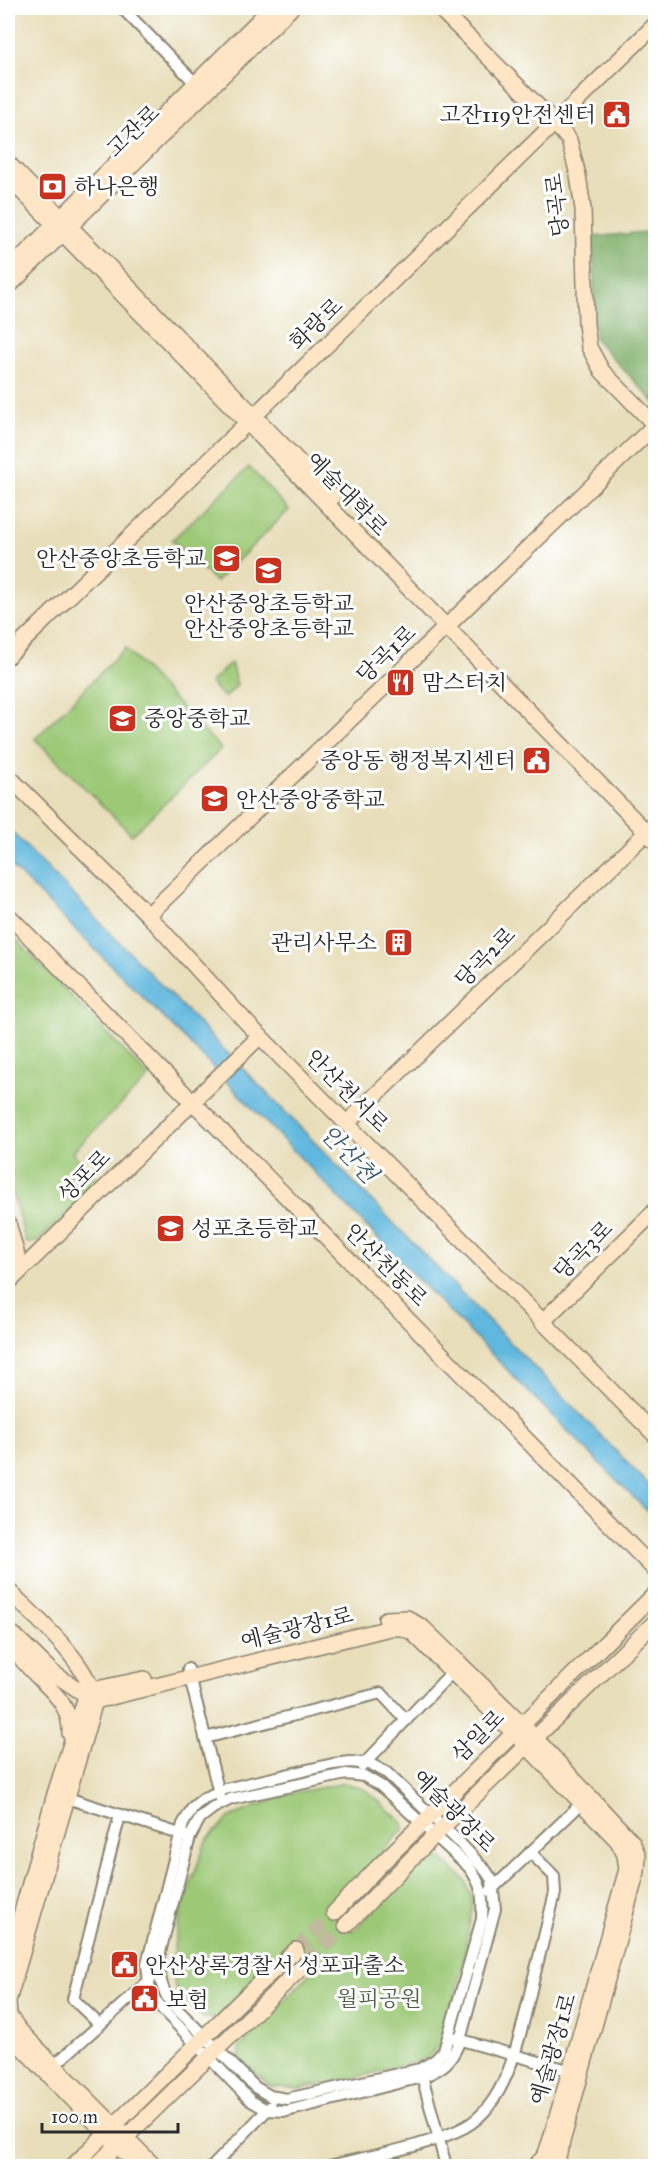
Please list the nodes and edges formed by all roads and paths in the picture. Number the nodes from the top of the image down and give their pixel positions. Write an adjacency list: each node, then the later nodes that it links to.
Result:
1 (271, 8): 6 (street, 고잔로)
2 (291, 8): 6 (street, 고잔로)
3 (439, 8): 7 (street, 당곡로)
4 (123, 9): 6 (street)
5 (656, 24): 7 (street, 화랑로)
6 (199, 88): 10 (street, 고잔로)
7 (555, 123): 13 (street, 화랑로); 14 (street, 당곡로)
8 (8, 162): 10 (street, 예술대학로)
9 (8, 177): 10 (street, 예술대학로)
10 (61, 225): 11 (street, 고잔로); 12 (street, 고잔로); 13 (street, 예술대학로)
11 (8, 271)
12 (8, 287)
13 (250, 419): 15 (street, 예술대학로); 16 (street, 화랑로)
14 (655, 425): 15 (street, 당곡1로)
15 (449, 624): 18 (street, 예술대학로); 20 (street, 당곡1로)
16 (8, 656)
17 (8, 776): 20 (street, 안산천서로)
18 (653, 830): 23 (street, 당곡2로)
19 (8, 915): 22 (street, 안산천동로)
20 (148, 915): 21 (street, 안산천서로)
21 (255, 1041): 22 (street, 성포로); 23 (street, 안산천서로)
22 (191, 1102): 26 (street, 성포로); 30 (street, 안산천동로)
23 (347, 1123): 28 (street, 안산천서로)
24 (656, 1210): 28 (street, 당곡3로)
25 (8, 1223): 26 (street)
26 (21, 1270): 27 (street, 성포로)
27 (8, 1283)
28 (542, 1322): 29 (street, 안산천서로)
29 (656, 1436)
30 (656, 1571)
31 (8, 1590): 37 (street)
32 (656, 1593): 39 (street, 삼일로)
33 (656, 1621): 41 (street, 삼일로)
34 (9, 1630): 37 (street); 42 (street)
35 (456, 1667): 36 (street, 예술광장1로); 38 (street); 39 (street, 예술광장1로)
36 (189, 1673): 37 (street, 예술광장1로); 40 (street)
37 (91, 1696): 42 (street); 46 (street)
38 (406, 1720): 40 (street); 43 (street)
39 (518, 1728): 41 (street, 예술광장1로); 50 (street, 삼일로)
40 (205, 1738): 45 (street)
41 (531, 1741): 47 (street, 예술광장1로); 51 (street, 삼일로)
42 (69, 1752): 46 (street)
43 (363, 1764): 44 (street); 45 (street, 예술광장로); 50 (street, 예술광장로)
44 (353, 1775): 48 (street, 예술광장로); 50 (street, 예술광장로)
45 (218, 1791): 48 (street); 52 (street, 예술광장로)
46 (61, 1796): 49 (street); 59 (street); 70 (street)
47 (585, 1799): 53 (street); 72 (street, 예술광장1로)
48 (221, 1804): 52 (street, 예술광장로)
49 (120, 1815): 52 (street); 63 (street)
50 (427, 1819): 51 (street, 예술광장로); 56 (street, 삼일로)
51 (439, 1831): 54 (street, 예술광장로); 55 (street, 예술광장로); 57 (street, 삼일로)
52 (185, 1836): 61 (street, 예술광장로); 62 (street, 예술광장로)
53 (530, 1852): 54 (street); 69 (street)
54 (492, 1888): 55 (street); 66 (street, 예술광장로)
55 (483, 1897): 65 (street, 예술광장로)
56 (334, 1913)
57 (346, 1925)
58 (296, 1950): 67 (street)
59 (8, 1962)
60 (307, 1962): 68 (street)
61 (158, 1973): 62 (street); 67 (street)
62 (148, 1982): 63 (street); 67 (street)
63 (99, 2025): 70 (street)
64 (8, 2033): 70 (street)
65 (448, 2037): 66 (street); 71 (street, 예술광장로)
66 (460, 2040): 69 (street); 71 (street, 예술광장로)
67 (200, 2041): 68 (street); 75 (street)
68 (212, 2052): 73 (street); 74 (street); 75 (street)
69 (514, 2056): 72 (street); 76 (street)
70 (51, 2069): 75 (street)
71 (422, 2073): 73 (street, 예술광장로); 74 (street, 예술광장로); 76 (street)
72 (576, 2073): 84 (street, 예술광장1로); 85 (street, 예술광장1로)
73 (279, 2098): 74 (street)
74 (267, 2110): 81 (street)
75 (116, 2136): 77 (street); 78 (street); 79 (street); 80 (street)
76 (439, 2138): 82 (street); 83 (street)
77 (74, 2166)
78 (96, 2166)
79 (138, 2166)
80 (154, 2166)
81 (216, 2166)
82 (329, 2166)
83 (446, 2166)
84 (535, 2166)
85 (550, 2166)

